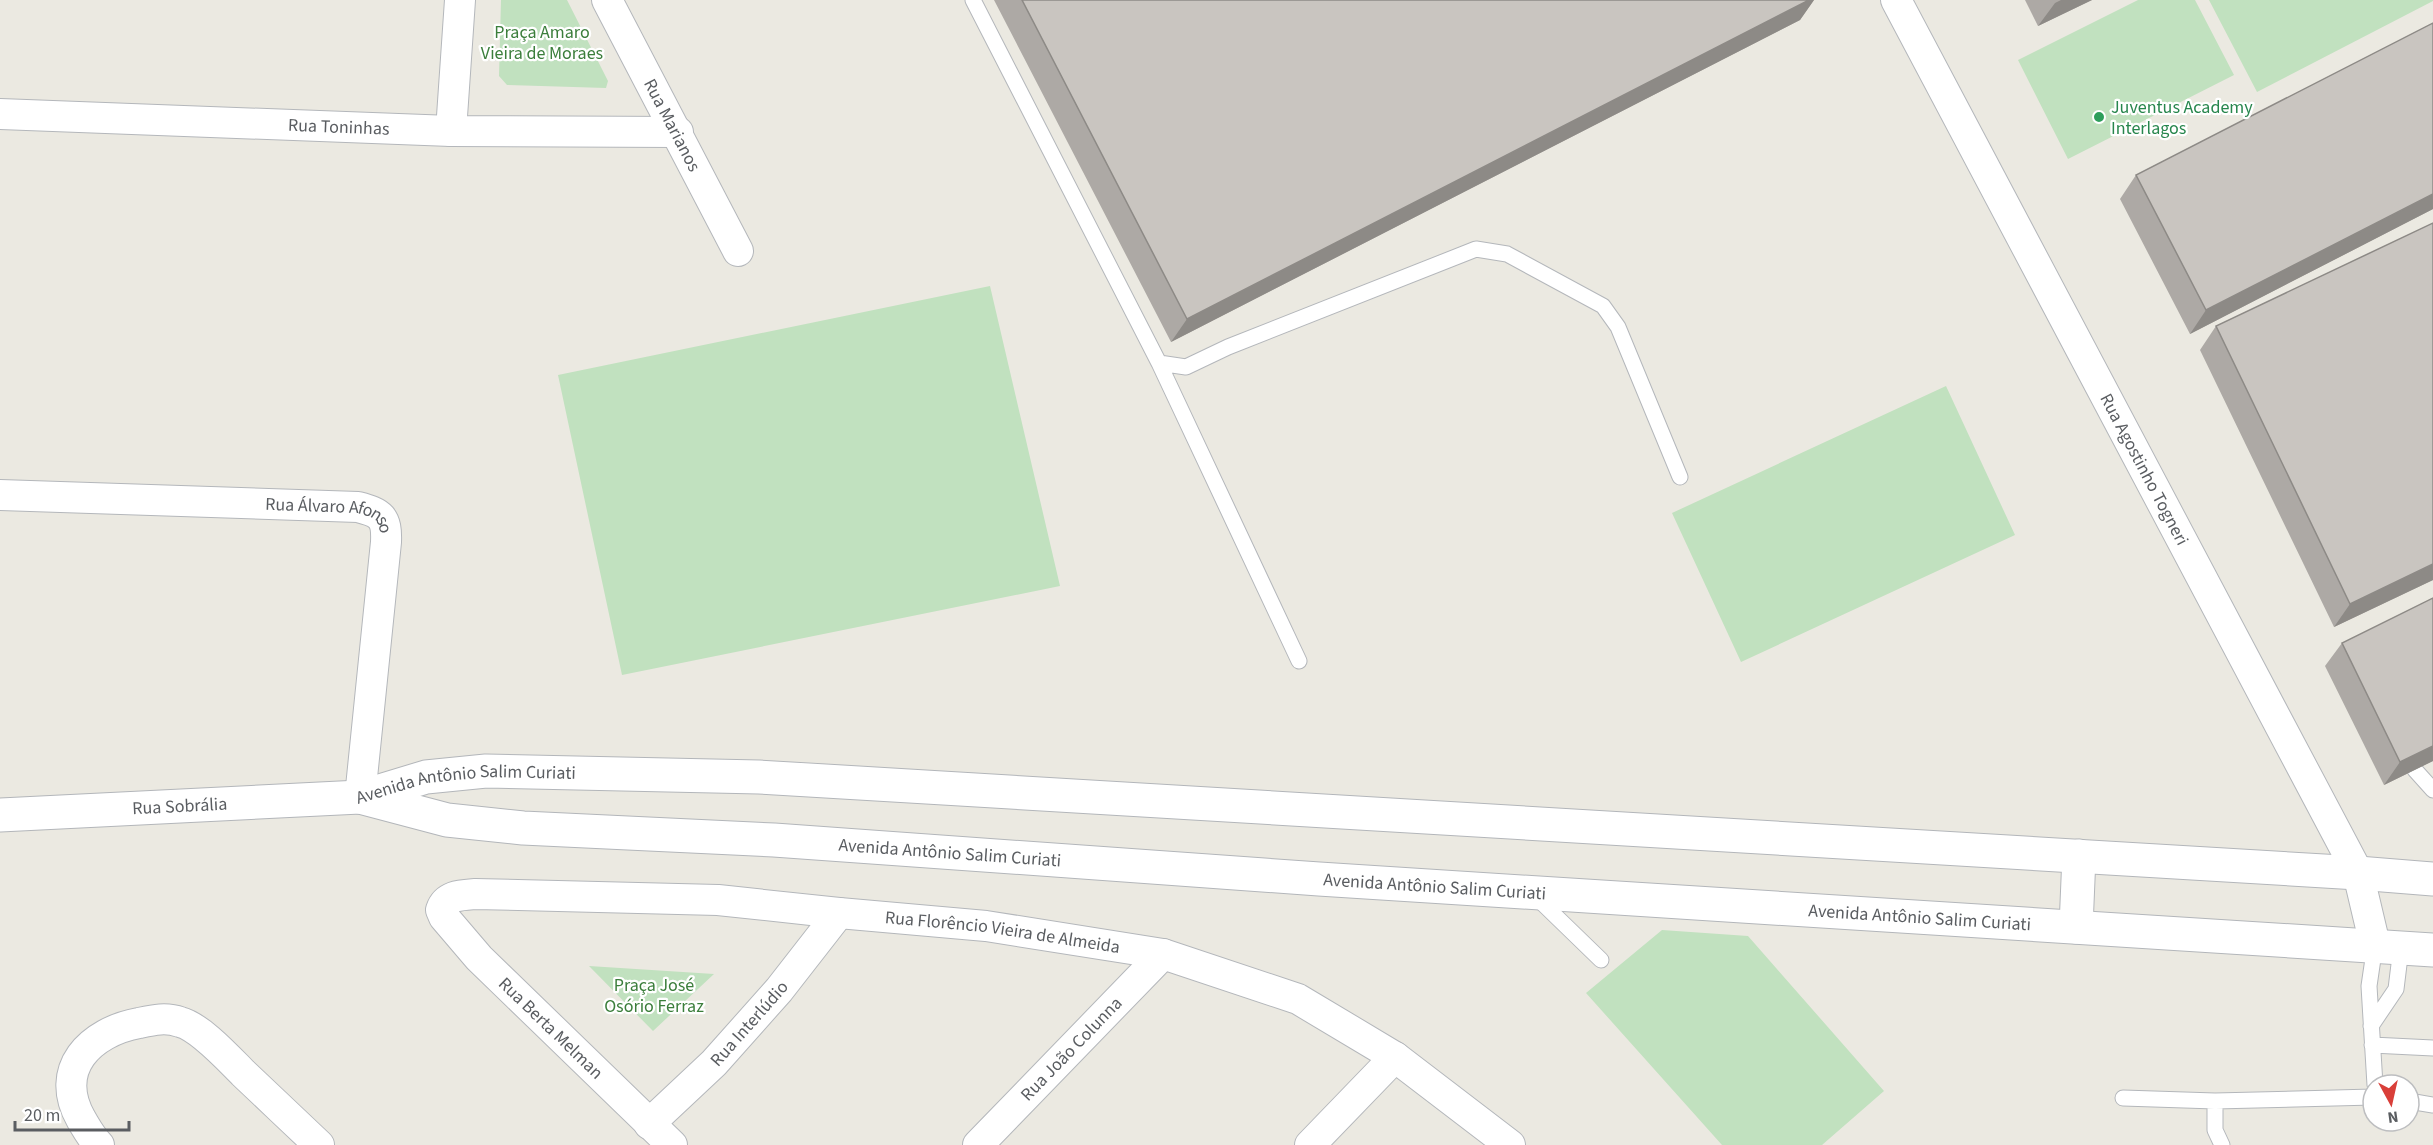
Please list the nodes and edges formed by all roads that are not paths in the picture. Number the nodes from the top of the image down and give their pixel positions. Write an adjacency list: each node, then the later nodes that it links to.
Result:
1 (460, 0): 6 (street)
2 (607, 0): 7 (street, Rua Marianos)
3 (973, 0): 9 (lane)
4 (1896, 0): 18 (street, Rua Agostinho Togneri)
5 (0, 114): 6 (street, Rua Toninhas)
6 (451, 131): 7 (street, Rua Toninhas)
7 (678, 132): 8 (street, Rua Marianos)
8 (738, 250)
9 (1159, 363): 10 (lane); 12 (lane)
10 (1680, 477)
11 (0, 495): 15 (street, Rua Álvaro Afonso)
12 (1299, 661)
13 (2415, 770): 14 (lane)
14 (2433, 790)
15 (360, 797): 16 (street, Rua Sobrália); 17 (street, Avenida Antônio Salim Curiati); 20 (street, Avenida Antônio Salim Curiati)
16 (0, 815)
17 (2079, 856): 18 (street, Avenida Antônio Salim Curiati); 23 (street)
18 (2358, 873): 19 (street, Avenida Antônio Salim Curiati); 24 (street, Rua Agostinho Togneri)
19 (2433, 879)
20 (1531, 892): 23 (street, Avenida Antônio Salim Curiati); 27 (lane)
21 (444, 903): 22 (street, Rua Florêncio Vieira de Almeida); 36 (street, Rua Berta Melman)
22 (839, 913): 26 (street, Rua Florêncio Vieira de Almeida); 36 (street, Rua Interlúdio)
23 (2076, 927): 24 (street, Avenida Antônio Salim Curiati)
24 (2388, 947): 25 (street, Avenida Antônio Salim Curiati); 28 (lane); 28 (lane)
25 (2433, 950)
26 (1163, 954): 31 (street, Rua Florêncio Vieira de Almeida); 40 (street, Rua João Colunna)
27 (1601, 960)
28 (2371, 1026): 29 (lane)
29 (2372, 1045): 30 (lane); 32 (lane)
30 (2433, 1047)
31 (1395, 1057): 41 (street); 42 (street, Rua Florêncio Vieira de Almeida)
32 (2374, 1073)
33 (2361, 1097): 35 (lane)
34 (2123, 1098): 35 (lane)
35 (2215, 1101): 43 (lane)
36 (649, 1124): 39 (street, Rua Berta Melman)
37 (99, 1145): 38 (street)
38 (319, 1145)
39 (672, 1145)
40 (978, 1145)
41 (1310, 1145)
42 (1510, 1145)
43 (2222, 1145)

